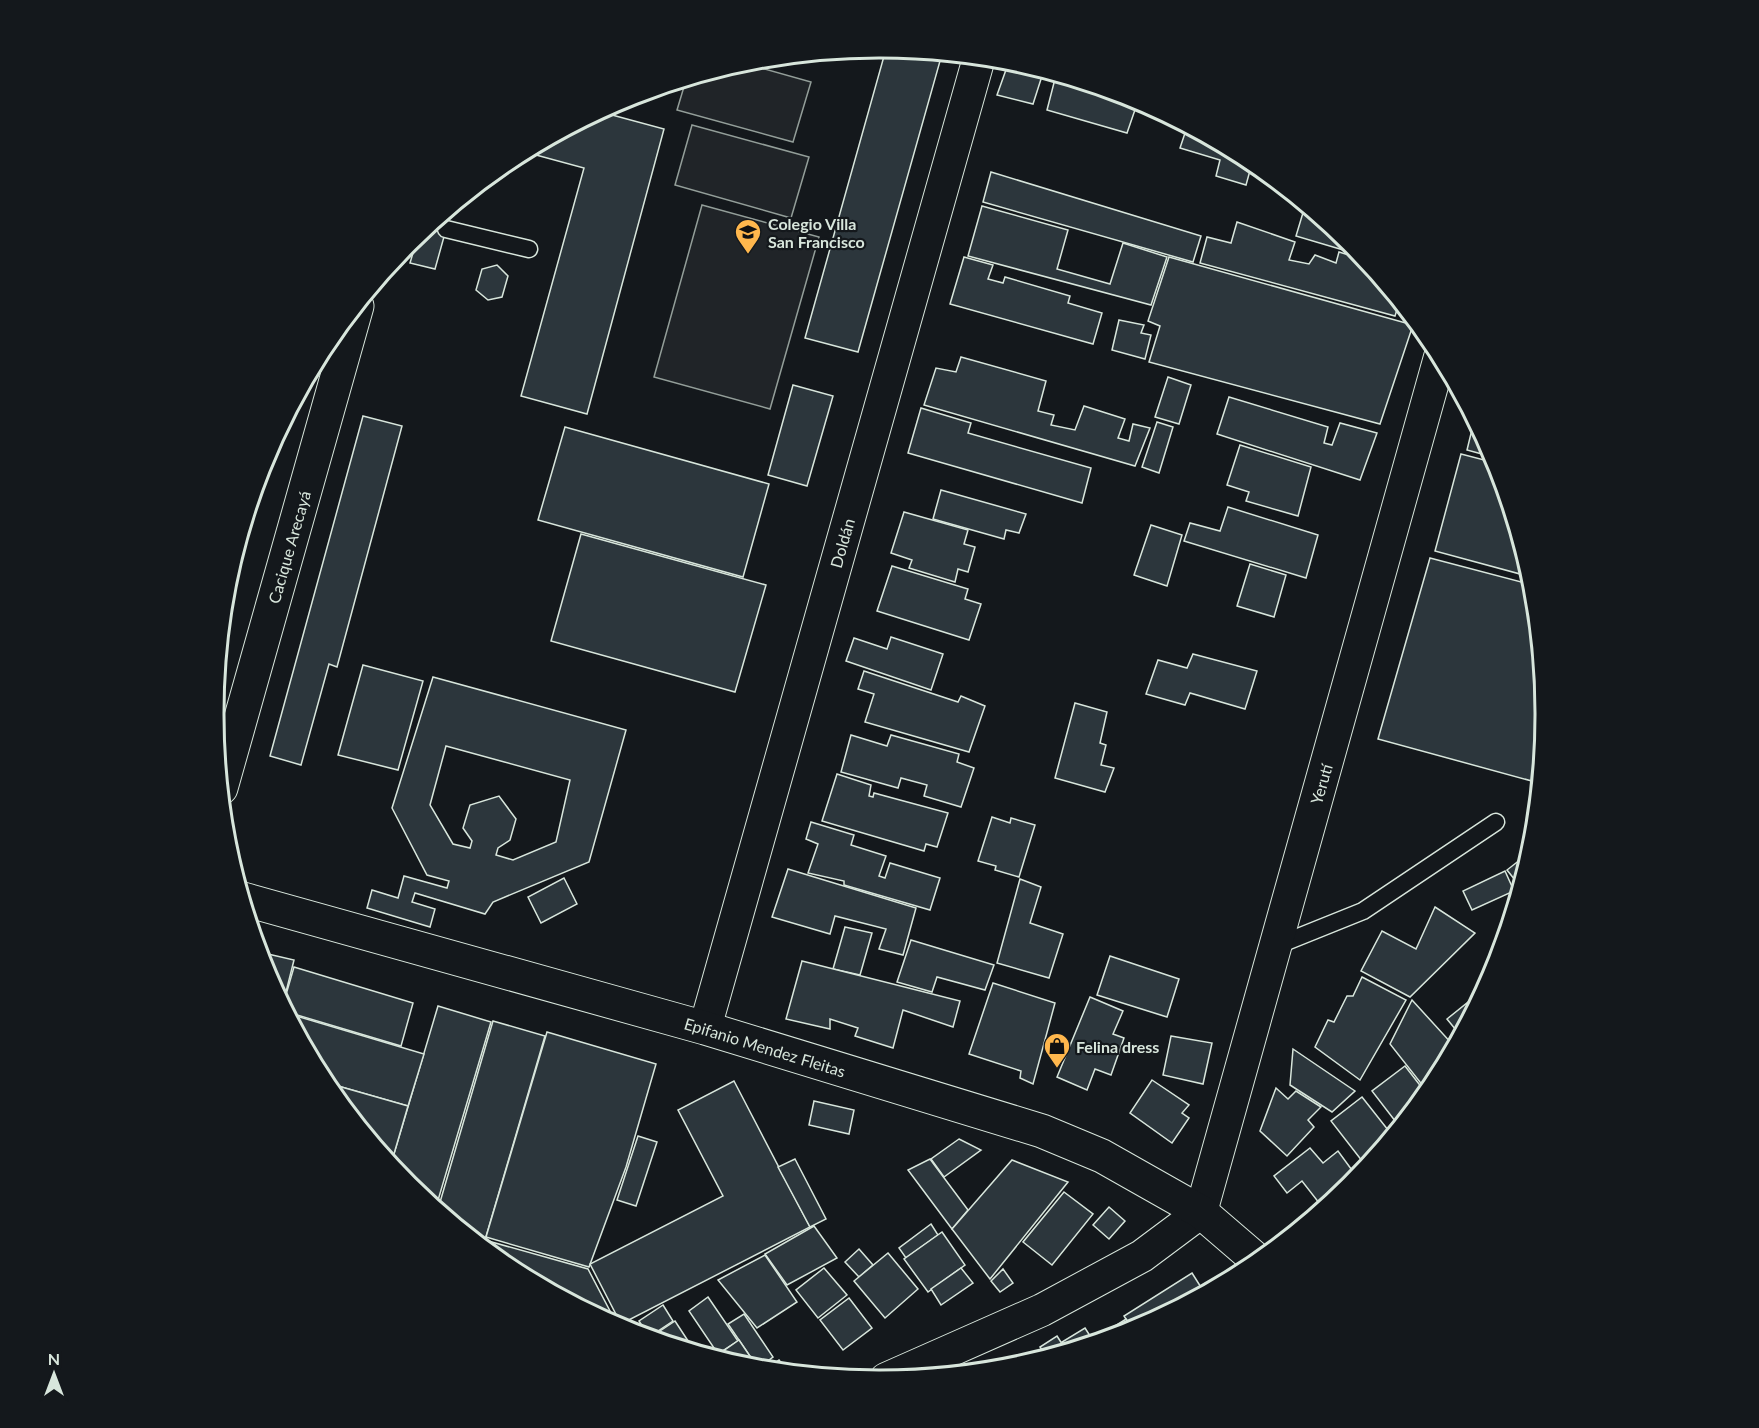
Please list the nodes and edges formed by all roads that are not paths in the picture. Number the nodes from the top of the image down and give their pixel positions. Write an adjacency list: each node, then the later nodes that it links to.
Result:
1 (977, 66): 10 (street, Doldán)
2 (446, 229): 3 (lane)
3 (529, 249)
4 (351, 326): 6 (street, Cacique Arecayá)
5 (1437, 369): 9 (street, Yerutí)
6 (226, 769)
7 (1496, 822): 9 (lane)
8 (252, 901): 10 (street, Epifanio Mendez Fleitas)
9 (1276, 946): 11 (street, Yerutí)
10 (705, 1028): 11 (street, Epifanio Mendez Fleitas)
11 (1201, 1212): 12 (street, Epifanio Mendez Fleitas); 13 (street)
12 (1250, 1254)
13 (909, 1369)

